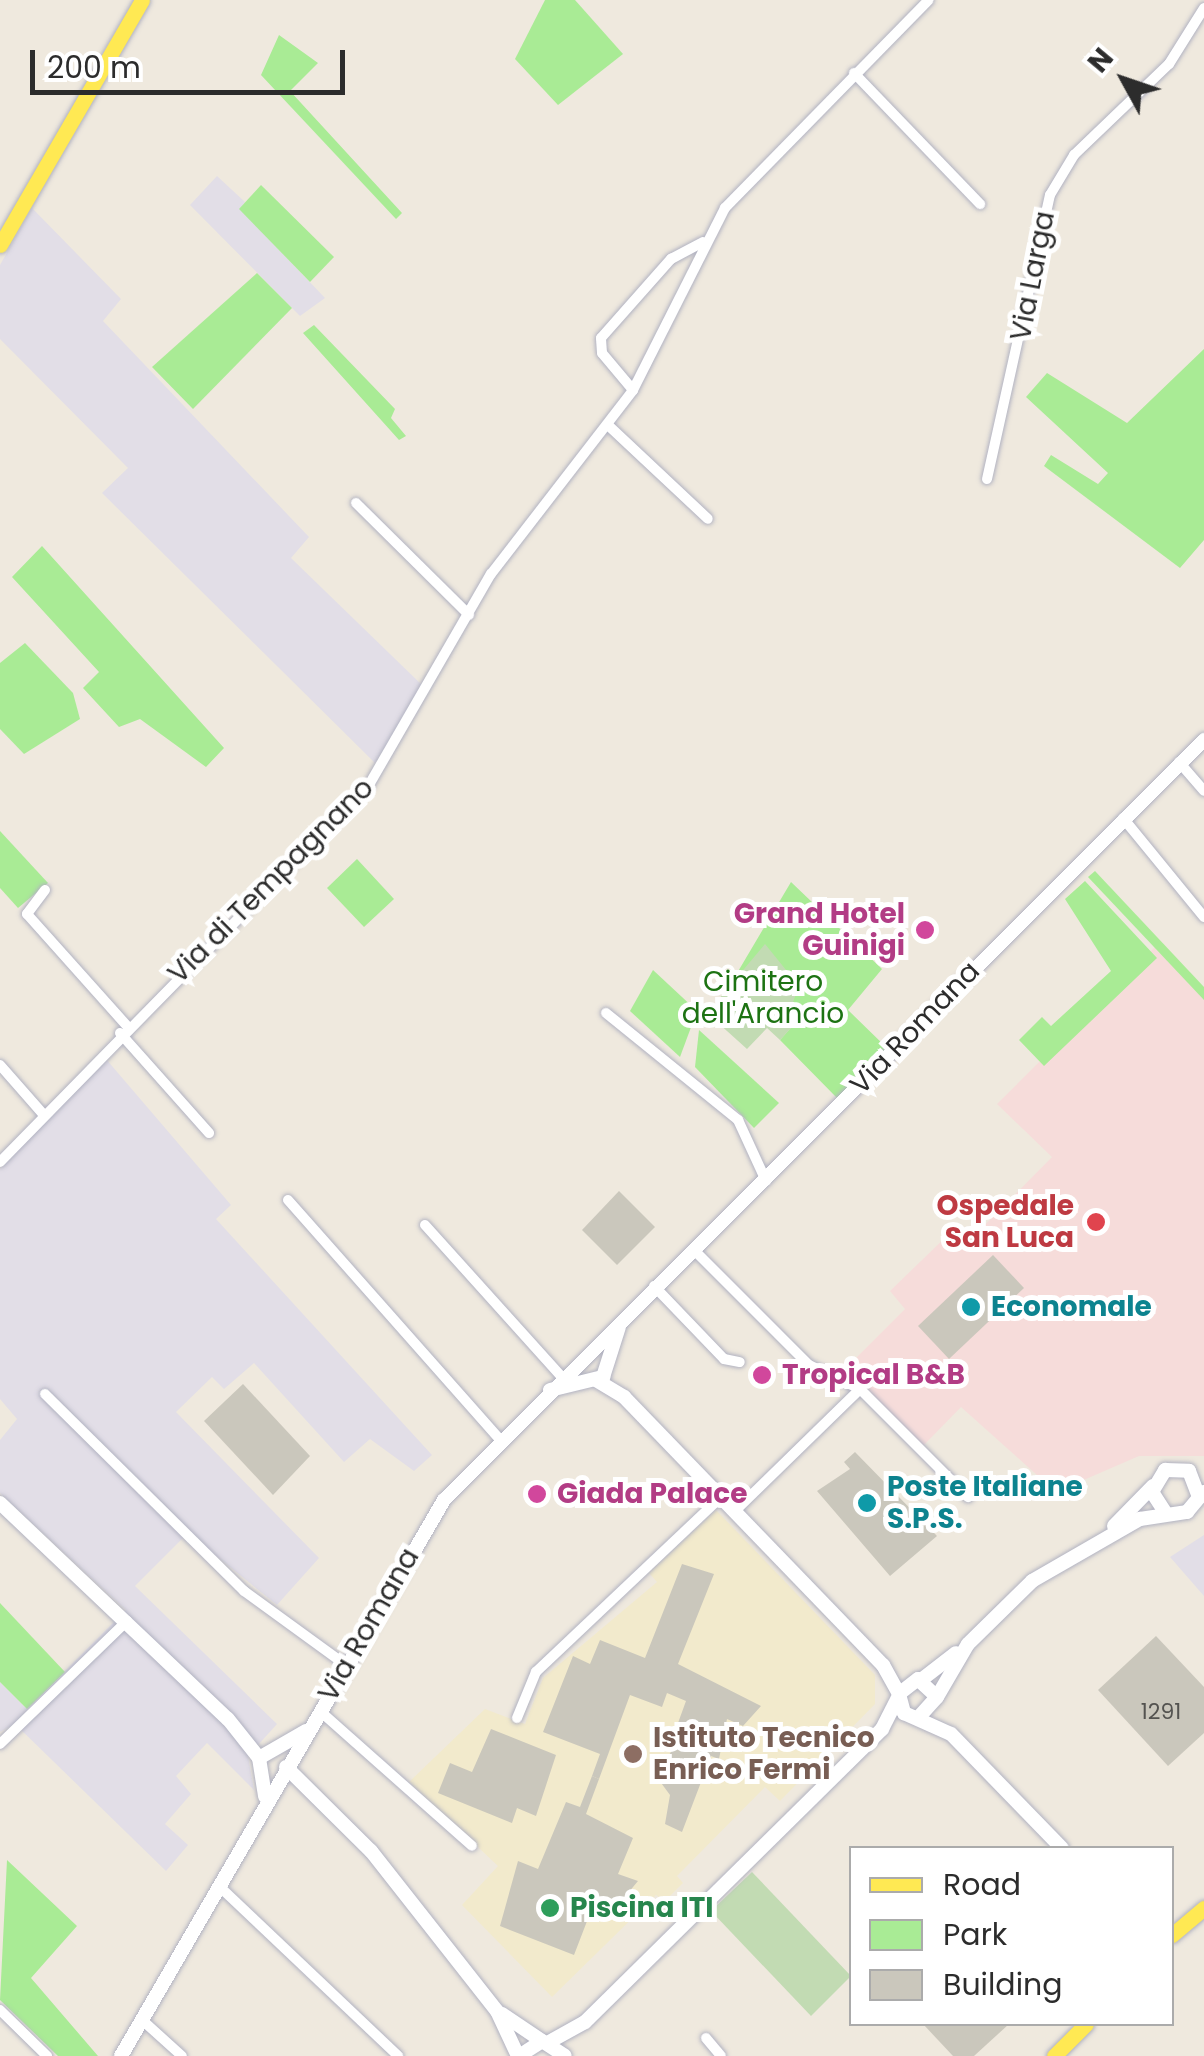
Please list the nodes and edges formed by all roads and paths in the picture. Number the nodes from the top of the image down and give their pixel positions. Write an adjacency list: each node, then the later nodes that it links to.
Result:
1 (142, 0): 7 (main road)
2 (929, 0): 4 (street, Via di Tempagnano)
3 (1204, 8): 10 (street, Via Larga)
4 (854, 73): 5 (street); 6 (street, Via di Tempagnano)
5 (980, 204)
6 (703, 242): 8 (street, Via di Tempagnano); 8 (street)
7 (0, 245)
8 (633, 390): 9 (street, Via di Tempagnano)
9 (610, 427): 12 (street); 13 (street, Via di Tempagnano)
10 (987, 479)
11 (356, 503): 13 (street)
12 (708, 519)
13 (469, 615): 21 (street, Via di Tempagnano)
14 (1204, 740): 15 (main road, Via Romana)
15 (1179, 762): 16 (street); 17 (main road, Via Romana)
16 (1204, 791)
17 (1122, 818): 19 (street); 26 (main road, Via Romana)
18 (44, 890): 21 (street)
19 (1204, 917)
20 (606, 1013): 26 (street)
21 (123, 1030): 23 (street, Via di Tempagnano); 24 (street)
22 (0, 1065): 23 (street)
23 (44, 1114): 25 (street, Via di Tempagnano)
24 (209, 1133)
25 (0, 1162)
26 (766, 1181): 29 (main road, Via Romana)
27 (288, 1200): 41 (street)
28 (425, 1225): 35 (street)
29 (693, 1249): 30 (main road, Via Romana); 37 (street)
30 (654, 1286): 31 (main road, Via Romana); 33 (street)
31 (626, 1316): 32 (main road, Via Romana); 34 (main road, Via Romana)
32 (588, 1356): 34 (main road); 35 (main road, Via Romana); 36 (main road)
33 (740, 1362)
34 (608, 1366): 36 (main road, Via Romana); 40 (main road)
35 (560, 1376): 38 (main road, Via Romana)
36 (593, 1380): 38 (main road, Via Romana); 40 (main road)
37 (860, 1390): 45 (street); 48 (street)
38 (550, 1391): 41 (main road, Via Romana)
39 (46, 1394): 53 (street)
40 (624, 1397): 46 (main road)
41 (500, 1440): 53 (main road, Via Romana)
42 (1197, 1471): 43 (main road); 44 (main road)
43 (1153, 1486): 49 (main road); 50 (main road)
44 (1201, 1494): 49 (main road)
45 (968, 1497)
46 (720, 1498): 48 (main road); 59 (street)
47 (0, 1504): 51 (main road)
48 (734, 1512): 54 (main road)
49 (1164, 1512): 50 (main road)
50 (1093, 1541): 52 (main road)
51 (127, 1621): 61 (main road); 65 (street)
52 (968, 1644): 55 (main road); 57 (main road)
53 (346, 1664): 58 (main road, Via Romana)
54 (883, 1665): 55 (main road); 56 (main road)
55 (916, 1680): 56 (main road); 57 (main road)
56 (899, 1695): 60 (main road); 63 (main road)
57 (937, 1701): 60 (main road); 64 (main road)
58 (320, 1711): 62 (main road, Via Romana); 70 (street)
59 (517, 1718)
60 (916, 1718): 63 (main road); 64 (main road)
61 (228, 1719): 66 (main road); 67 (main road)
62 (311, 1727): 66 (main road, Via Romana); 68 (main road, Via Romana)
63 (882, 1729): 80 (main road)
64 (951, 1734): 71 (main road)
65 (0, 1744)
66 (273, 1745): 67 (main road, Via Romana); 68 (main road)
67 (260, 1763): 68 (main road); 69 (main road, Via Romana)
68 (286, 1766): 69 (main road, Via Romana); 78 (main road)
69 (261, 1812): 72 (main road, Via Romana)
70 (472, 1846)
71 (1060, 1846)
72 (219, 1886): 79 (main road, Via Romana); 84 (street)
73 (1204, 1908): 74 (main road)
74 (1190, 1920): 75 (main road); 76 (main road)
75 (1174, 1923)
76 (1174, 1933)
77 (0, 2010): 85 (street)
78 (497, 2011): 83 (main road); 88 (main road)
79 (142, 2020): 86 (main road, Via Romana); 87 (street)
80 (585, 2022): 83 (main road); 89 (main road)
81 (1084, 2026): 91 (main road)
82 (706, 2038): 90 (street)
83 (545, 2041): 88 (main road); 89 (main road)
84 (391, 2054)
85 (48, 2056)
86 (120, 2056)
87 (182, 2056)
88 (518, 2056)
89 (568, 2056)
90 (721, 2056)
91 (1054, 2056)

